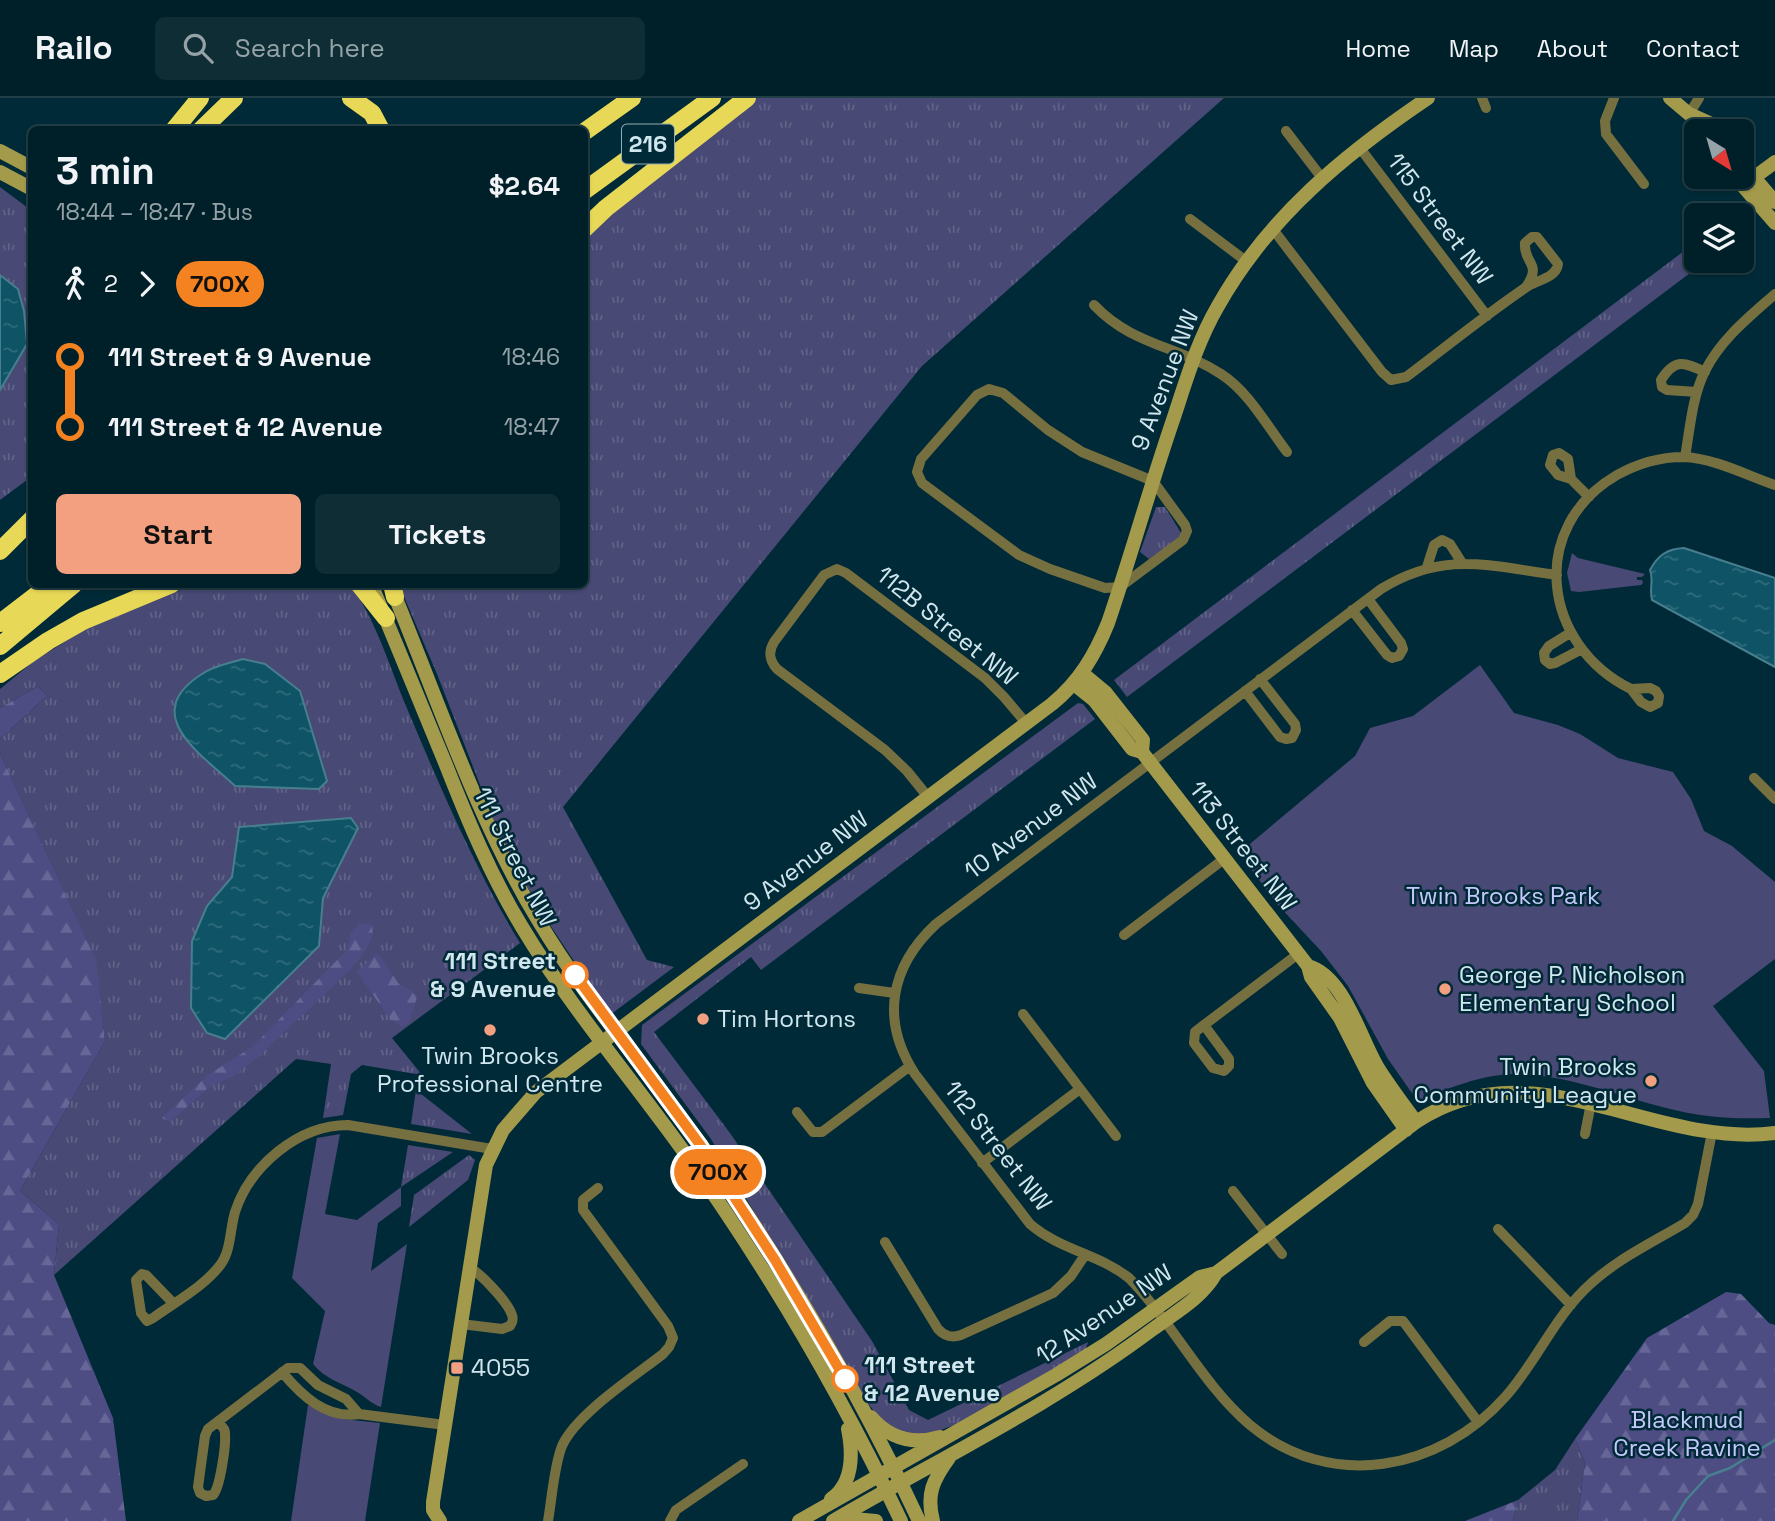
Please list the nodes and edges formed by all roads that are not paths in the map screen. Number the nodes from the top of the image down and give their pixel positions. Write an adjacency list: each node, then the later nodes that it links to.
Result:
1 (200, 98): 14 (highway)
2 (234, 98): 15 (highway)
3 (351, 98): 16 (highway)
4 (632, 98): 17 (highway, 216)
5 (712, 98): 29 (highway, 216)
6 (747, 98): 34 (highway)
7 (1614, 98): 26 (street)
8 (1670, 98): 11 (street)
9 (1699, 98): 11 (street)
10 (1422, 100): 19 (street, 9 Avenue NW)
11 (1689, 114): 12 (street); 13 (street)
12 (1692, 119)
13 (1700, 119)
14 (177, 126)
15 (205, 126)
16 (380, 126)
17 (588, 129)
18 (1286, 131): 25 (street)
19 (1360, 148): 25 (street, 9 Avenue NW); 40 (street, 115 Street NW)
20 (0, 151): 22 (street)
21 (1775, 162): 24 (street)
22 (28, 166)
23 (0, 172): 27 (street)
24 (1754, 174)
25 (1322, 178): 35 (street, 9 Avenue NW)
26 (1644, 184)
27 (28, 187)
28 (1754, 187): 31 (street)
29 (588, 188)
30 (1750, 189): 33 (street)
31 (1775, 202)
32 (1190, 219): 36 (street)
33 (1775, 223)
34 (588, 225)
35 (1272, 228): 36 (street, 9 Avenue NW); 40 (street)
36 (1246, 261): 41 (street, 9 Avenue NW)
37 (1526, 287): 37 (street); 40 (street)
38 (1775, 294): 42 (street)
39 (1094, 305): 41 (street)
40 (1487, 316)
41 (1193, 358): 44 (street); 47 (street, 9 Avenue NW)
42 (1705, 372): 43 (street); 43 (street)
43 (1697, 392): 45 (street)
44 (1287, 452)
45 (1685, 457): 48 (street); 49 (street)
46 (1571, 479): 49 (street)
47 (1153, 481): 57 (street, 9 Avenue NW); 57 (street, 9 Avenue NW); 57 (street)
48 (1775, 485)
49 (1589, 497): 56 (street)
50 (28, 523): 52 (highway)
51 (28, 540): 53 (highway)
52 (0, 551)
53 (0, 560)
54 (1462, 563): 55 (street, 10 Avenue NW); 55 (street); 56 (street, 10 Avenue NW)
55 (1427, 567): 64 (street, 10 Avenue NW)
56 (1557, 575): 68 (street)
57 (1120, 587): 72 (street, 9 Avenue NW)
58 (46, 588): 67 (highway)
59 (69, 588): 69 (highway)
60 (162, 588): 71 (highway)
61 (362, 588): 66 (highway)
62 (374, 588): 66 (street, 111 Street NW)
63 (393, 589): 88 (street, 111 Street NW)
64 (1368, 599): 65 (street, 10 Avenue NW); 65 (street)
65 (1352, 610): 73 (street, 10 Avenue NW)
66 (386, 618): 89 (street, 111 Street NW)
67 (0, 623)
68 (1570, 633): 70 (street); 70 (street)
69 (0, 646)
70 (1580, 650): 74 (street)
71 (0, 674)
72 (1078, 678): 76 (street, 9 Avenue NW); 77 (street, 113 Street NW)
73 (1260, 680): 75 (street, 10 Avenue NW); 75 (street)
74 (1631, 689)
75 (1245, 691): 77 (street, 10 Avenue NW)
76 (1026, 723): 79 (street, 9 Avenue NW); 79 (street, 112B Street NW)
77 (1146, 757): 81 (street, 113 Street NW); 85 (street, 10 Avenue NW)
78 (1755, 778): 80 (street)
79 (928, 797): 88 (street, 9 Avenue NW)
80 (1775, 799)
81 (1224, 859): 82 (street); 83 (street, 113 Street NW)
82 (1124, 935)
83 (1298, 954): 87 (street); 94 (street, 113 Street NW)
84 (859, 988): 85 (street)
85 (894, 993): 90 (street, 112 Street NW)
86 (1023, 1014): 91 (street)
87 (1204, 1025): 87 (street)
88 (616, 1031): 89 (street, 9 Avenue NW); 117 (street, 111 Street NW)
89 (602, 1041): 99 (street, 9 Avenue NW); 118 (street, 111 Street NW)
90 (910, 1066): 93 (street); 100 (street, 112 Street NW)
91 (1080, 1089): 98 (street); 100 (street)
92 (1591, 1103): 94 (street, 12 Avenue NW); 95 (street, 12 Avenue NW); 97 (street)
93 (797, 1112)
94 (1411, 1126): 104 (street, 12 Avenue NW)
95 (1712, 1132): 96 (street, 12 Avenue NW); 111 (street, 112 Street NW)
96 (1775, 1133)
97 (1586, 1134)
98 (1116, 1136)
99 (492, 1149): 108 (street, 9 Avenue NW); 110 (street)
100 (982, 1163): 107 (street, 112 Street NW)
101 (598, 1188): 132 (street)
102 (1233, 1191): 104 (street)
103 (1498, 1229): 111 (street)
104 (1267, 1235): 106 (street); 109 (street, 12 Avenue NW)
105 (885, 1242): 107 (street)
106 (1282, 1254)
107 (1086, 1255): 112 (street, 112 Street NW)
108 (469, 1267): 114 (street, 9 Avenue NW); 114 (street)
109 (1216, 1273): 112 (street, 12 Avenue NW); 113 (street, 12 Avenue NW)
110 (173, 1303): 110 (street)
111 (1570, 1305): 120 (street, 112 Street NW)
112 (1154, 1309): 113 (street, 112 Street NW); 123 (street, 12 Avenue NW)
113 (1163, 1321): 120 (street, 112 Street NW); 124 (street, 12 Avenue NW)
114 (461, 1324): 122 (street, 9 Avenue NW)
115 (1364, 1342): 120 (street)
116 (282, 1372): 119 (street); 119 (street); 121 (street)
117 (857, 1400): 123 (street); 126 (street, 111 Street NW)
118 (843, 1410): 127 (street, 111 Street NW); 130 (street)
119 (359, 1414): 122 (street)
120 (1478, 1422)
121 (215, 1424): 121 (street)
122 (446, 1425): 131 (street, 9 Avenue NW)
123 (955, 1433): 126 (street, 12 Avenue NW)
124 (954, 1452): 128 (street, 12 Avenue NW); 139 (street)
125 (743, 1464): 133 (street)
126 (893, 1469): 127 (street, 12 Avenue NW); 128 (street, 111 Street NW)
127 (879, 1477): 129 (street, 111 Street NW); 130 (street, 12 Avenue NW)
128 (901, 1483): 129 (street, 12 Avenue NW); 138 (street, 111 Street NW)
129 (886, 1490): 134 (street, 12 Avenue NW); 137 (street, 111 Street NW)
130 (805, 1518)
131 (440, 1521)
132 (548, 1521)
133 (670, 1521)
134 (833, 1521)
135 (846, 1521): 136 (street)
136 (876, 1521)
137 (901, 1521)
138 (919, 1521)
139 (933, 1521)

